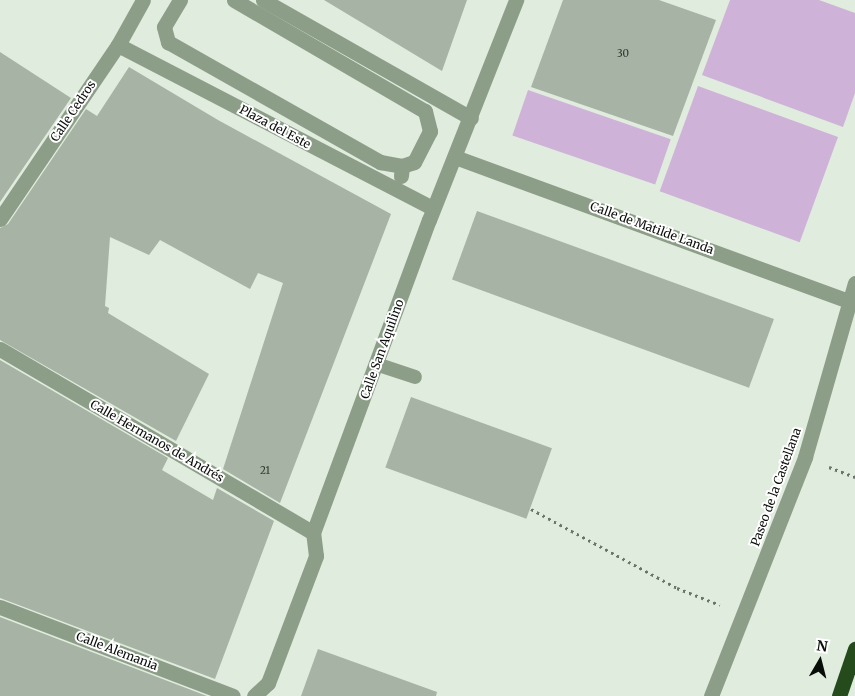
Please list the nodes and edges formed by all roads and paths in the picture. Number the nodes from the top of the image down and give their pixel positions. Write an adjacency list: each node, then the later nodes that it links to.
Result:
1 (143, 0): 6 (street, Calle Cedros)
2 (180, 0): 3 (street)
3 (234, 0)
4 (263, 0): 7 (street)
5 (516, 0): 7 (street, Calle San Aquilino)
6 (118, 45): 9 (street, Plaza del Este); 10 (street, Calle Cedros)
7 (472, 118): 8 (street, Calle San Aquilino)
8 (455, 157): 9 (street, Calle San Aquilino); 12 (street, Calle de Matilde Landa)
9 (433, 208): 14 (street, Calle San Aquilino)
10 (0, 219)
11 (855, 283): 12 (street, Paseo de la Castellana)
12 (849, 301): 19 (street, Paseo de la Castellana)
13 (0, 349): 17 (street, Calle Hermanos de Andrés)
14 (376, 364): 15 (lane); 17 (street, Calle San Aquilino)
15 (415, 377)
16 (530, 509): 19 (path)
17 (314, 533): 22 (street, Calle San Aquilino)
18 (0, 607): 21 (street, Calle Alemania)
19 (744, 614): 23 (street, Paseo de la Castellana)
20 (854, 653): 24 (highway); 25 (highway)
21 (233, 696)
22 (254, 696)
23 (711, 696)
24 (829, 696)
25 (839, 696)

